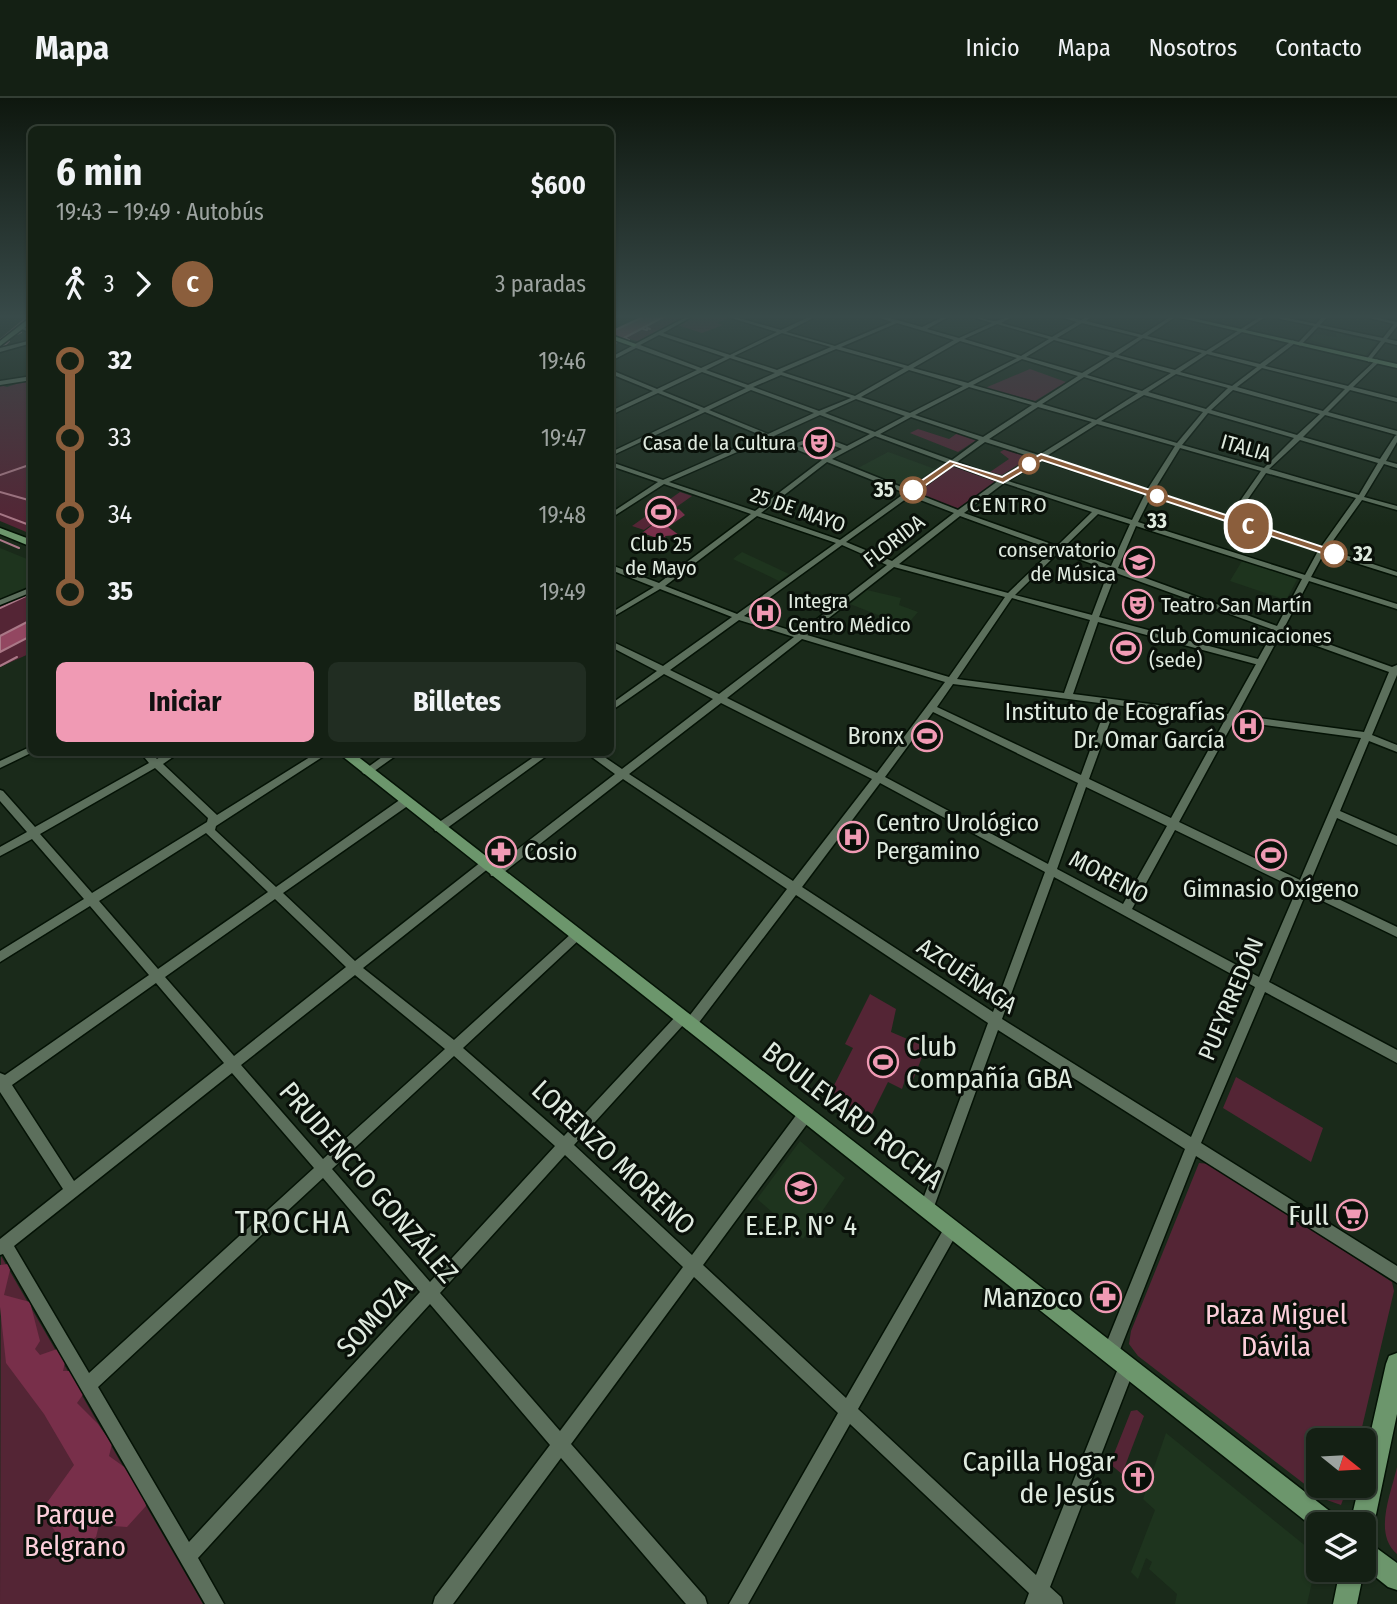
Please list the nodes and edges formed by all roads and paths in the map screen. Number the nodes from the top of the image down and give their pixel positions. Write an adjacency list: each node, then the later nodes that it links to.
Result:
1 (644, 385): 19 (street)
2 (666, 385): 19 (street)
3 (742, 385): 16 (street)
4 (754, 385): 16 (street)
5 (820, 385): 21 (street)
6 (878, 385): 21 (street)
7 (966, 385): 29 (street)
8 (967, 385): 23 (street, ITALIA)
9 (1068, 385): 23 (street)
10 (1114, 385): 20 (street)
11 (1158, 385): 20 (street, FLORIDA)
12 (1225, 385): 17 (street)
13 (1238, 385): 17 (street)
14 (1339, 385): 18 (street)
15 (1352, 385): 18 (street)
16 (749, 388): 24 (street); 28 (street)
17 (1235, 388): 26 (street); 27 (street)
18 (1350, 388): 22 (street); 27 (street)
19 (656, 390): 24 (street); 25 (street)
20 (1144, 394): 26 (street); 30 (street, FLORIDA)
21 (857, 397): 28 (street); 29 (street)
22 (1397, 400)
23 (1037, 404): 30 (street, ITALIA); 34 (street)
24 (705, 410): 33 (street); 39 (street)
25 (614, 411)
26 (1206, 412): 35 (street); 36 (street)
27 (1324, 413): 32 (street); 35 (street)
28 (820, 414): 31 (street); 33 (street)
29 (911, 415): 31 (street); 34 (street)
30 (1098, 422): 36 (street, ITALIA); 40 (street, FLORIDA)
31 (876, 434): 38 (street); 42 (street)
32 (1397, 435): 43 (street)
33 (770, 436): 37 (street); 48 (street)
34 (986, 438): 40 (street); 42 (street)
35 (1297, 439): 43 (street); 46 (street)
36 (1178, 445): 46 (street, ITALIA); 50 (street)
37 (794, 446): 38 (street); 41 (street)
38 (848, 449): 41 (street)
39 (614, 453)
40 (1041, 457): 47 (street, FLORIDA); 50 (street)
41 (827, 459): 49 (street); 56 (street)
42 (953, 462): 47 (street); 49 (street)
43 (1382, 463): 45 (street); 51 (street)
44 (614, 465): 48 (street, 25 DE MAYO)
45 (1397, 466)
46 (1265, 470): 51 (street, ITALIA); 57 (street)
47 (1003, 481): 53 (street); 54 (street, FLORIDA)
48 (663, 482): 55 (street); 56 (street, 25 DE MAYO)
49 (909, 493): 54 (street); 63 (street)
50 (1150, 494): 57 (street); 59 (street)
51 (1360, 498): 52 (street, ITALIA); 65 (street)
52 (1397, 508)
53 (1096, 512): 59 (street); 64 (street, SOMOZA)
54 (959, 513): 64 (street); 66 (street, FLORIDA)
55 (614, 514)
56 (756, 514): 63 (street, 25 DE MAYO); 71 (street)
57 (1230, 520): 65 (street)
58 (0, 524): 61 (main road)
59 (1131, 524): 68 (street); 70 (street)
60 (0, 531): 62 (main road)
61 (28, 535)
62 (28, 542)
63 (840, 542): 66 (street, 25 DE MAYO); 77 (street)
64 (1056, 549): 68 (street); 73 (street, SOMOZA)
65 (1322, 550): 69 (street); 70 (street)
66 (892, 564): 73 (street, 25 DE MAYO); 80 (street, FLORIDA)
67 (614, 567): 71 (street)
68 (1114, 570): 78 (street); 79 (street)
69 (1397, 574)
70 (1306, 578): 75 (street); 79 (street)
71 (660, 586): 76 (street); 77 (street)
72 (28, 591): 74 (street)
73 (1010, 595): 78 (street, 25 DE MAYO); 85 (street, SOMOZA)
74 (0, 603)
75 (1397, 607)
76 (614, 614)
77 (738, 617): 80 (street); 84 (street)
78 (1094, 618): 82 (street, 25 DE MAYO); 86 (street)
79 (1277, 629): 82 (street); 83 (street)
80 (797, 636): 85 (street); 87 (street, FLORIDA)
81 (614, 645): 84 (street, MORENO)
82 (1258, 662): 91 (street)
83 (1396, 669): 92 (street, PUEYRREDÓN)
84 (665, 670): 87 (street, MORENO); 89 (street)
85 (951, 681): 86 (street); 90 (street, SOMOZA)
86 (1068, 695): 88 (street)
87 (721, 697): 105 (street, FLORIDA); 106 (street, MORENO)
88 (1113, 701): 91 (street); 107 (street)
89 (614, 706)
90 (932, 708): 106 (street, SOMOZA); 107 (street)
91 (1229, 716): 92 (street); 111 (street)
92 (1367, 737): 93 (street); 110 (street, PUEYRREDÓN)
93 (1397, 749)
94 (28, 751): 103 (street)
95 (148, 756): 102 (street, LORENZO MORENO)
96 (169, 756): 102 (street)
97 (320, 756): 112 (street)
98 (348, 756): 104 (main road, BOULEVARD ROCHA)
99 (391, 756): 104 (street)
100 (542, 756): 113 (street)
101 (595, 756): 105 (street, AZCUÉNAGA)
102 (156, 764): 112 (street, LORENZO MORENO); 114 (street)
103 (0, 765)
104 (367, 772): 109 (main road, BOULEVARD ROCHA)
105 (622, 774): 117 (street, FLORIDA); 119 (street, AZCUÉNAGA)
106 (879, 778): 118 (street, MORENO); 119 (street, SOMOZA)
107 (1085, 781): 111 (street); 118 (street)
108 (0, 794): 114 (street, PRUDENCIO GONZÁLEZ)
109 (405, 802): 113 (main road, BOULEVARD ROCHA); 121 (street)
110 (1336, 813): 115 (street); 120 (street, PUEYRREDÓN)
111 (1172, 823): 120 (street); 123 (street)
112 (211, 824): 121 (street, LORENZO MORENO); 122 (street)
113 (439, 828): 117 (main road, BOULEVARD ROCHA)
114 (33, 833): 116 (street); 122 (street, PRUDENCIO GONZÁLEZ)
115 (1397, 841)
116 (0, 852)
117 (490, 869): 125 (main road, BOULEVARD ROCHA); 127 (street, FLORIDA)
118 (1053, 871): 123 (street, MORENO); 131 (street)
119 (795, 886): 130 (street, SOMOZA); 131 (street, AZCUÉNAGA)
120 (1303, 886): 124 (street); 129 (street, PUEYRREDÓN)
121 (275, 892): 127 (street, LORENZO MORENO); 128 (street)
122 (91, 899): 126 (street); 128 (street, PRUDENCIO GONZÁLEZ)
123 (1126, 910): 129 (street, MORENO)
124 (1397, 932)
125 (576, 936): 130 (main road, BOULEVARD ROCHA); 132 (street)
126 (0, 957)
127 (355, 968): 132 (street, LORENZO MORENO); 134 (street, FLORIDA)
128 (155, 974): 134 (street, PRUDENCIO GONZÁLEZ); 135 (street)
129 (1262, 984): 133 (street, MORENO); 138 (street, PUEYRREDÓN)
130 (686, 1022): 136 (main road, BOULEVARD ROCHA); 137 (street, SOMOZA)
131 (997, 1022): 138 (street, AZCUÉNAGA); 141 (street)
132 (453, 1049): 137 (street, LORENZO MORENO); 139 (street)
133 (1397, 1057)
134 (233, 1064): 139 (street, PRUDENCIO GONZÁLEZ); 140 (street, FLORIDA)
135 (1, 1083): 140 (street)
136 (805, 1115): 141 (main road, BOULEVARD ROCHA); 144 (street)
137 (566, 1147): 144 (street, LORENZO MORENO); 146 (street, SOMOZA)
138 (1193, 1147): 145 (street, AZCUÉNAGA); 147 (street, PUEYRREDÓN)
139 (324, 1168): 146 (street, PRUDENCIO GONZÁLEZ); 149 (street)
140 (72, 1191): 143 (street, FLORIDA)
141 (926, 1210): 142 (main road, BOULEVARD ROCHA)
142 (951, 1230): 147 (main road, BOULEVARD ROCHA); 150 (street)
143 (3, 1246): 149 (street)
144 (694, 1266): 150 (street, LORENZO MORENO); 151 (street)
145 (1397, 1275)
146 (431, 1294): 151 (street, PRUDENCIO GONZÁLEZ); 154 (street, SOMOZA)
147 (1119, 1360): 152 (main road, BOULEVARD ROCHA); 158 (street, PUEYRREDÓN)
148 (1397, 1364): 153 (main road)
149 (87, 1385): 154 (street)
150 (848, 1409): 158 (street, LORENZO MORENO); 162 (street)
151 (561, 1444): 160 (street); 161 (street, PRUDENCIO GONZÁLEZ)
152 (1313, 1512)
153 (1365, 1512)
154 (187, 1557): 159 (street)
155 (1376, 1562): 156 (main road)
156 (1397, 1578)
157 (1350, 1582): 164 (main road)
158 (1036, 1597): 163 (street, LORENZO MORENO)
159 (215, 1604)
160 (442, 1604)
161 (698, 1604)
162 (738, 1604)
163 (1054, 1604)
164 (1345, 1604)

